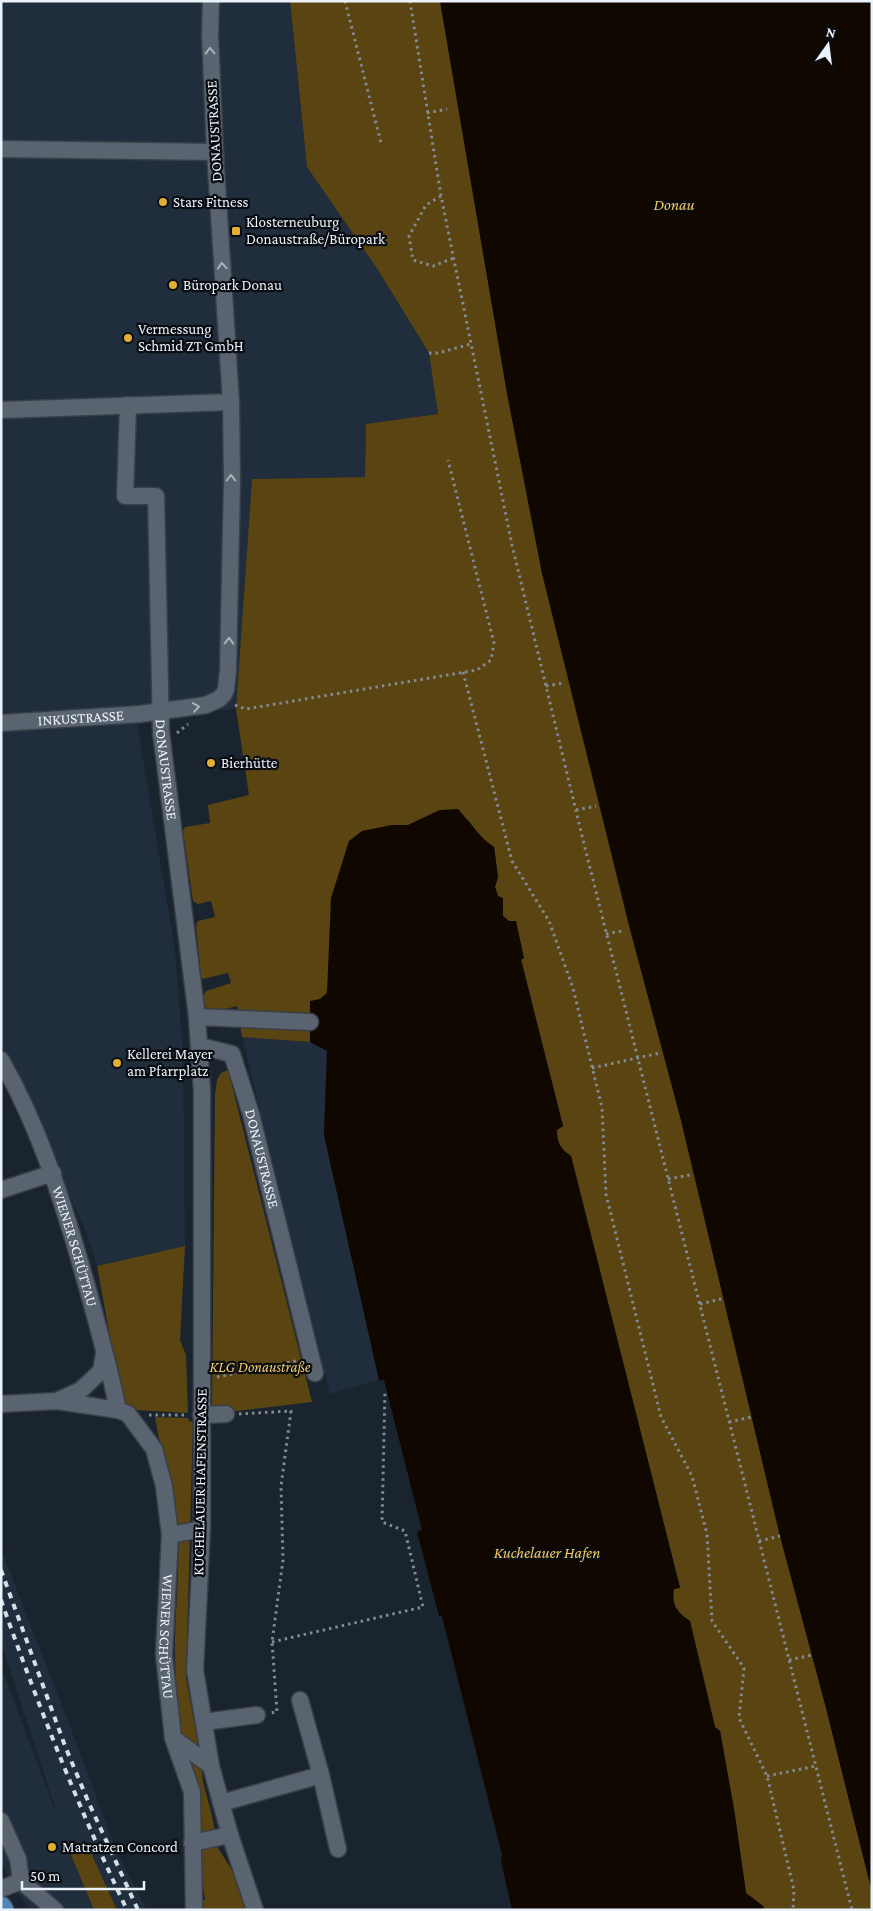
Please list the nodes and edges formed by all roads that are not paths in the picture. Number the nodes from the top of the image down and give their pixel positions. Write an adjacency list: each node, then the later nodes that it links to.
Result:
1 (211, 1): 3 (street, DONAUSTRASSE, one-way to 1)
2 (1, 149): 3 (street)
3 (214, 152): 4 (street, DONAUSTRASSE, one-way to 3)
4 (231, 402): 5 (street); 7 (street, DONAUSTRASSE, one-way to 4)
5 (128, 405): 6 (street); 7 (street)
6 (1, 410)
7 (160, 712): 8 (street, INKUSTRASSE); 9 (street, DONAUSTRASSE)
8 (1, 723)
9 (197, 1017): 10 (street); 11 (street, DONAUSTRASSE)
10 (310, 1022)
11 (200, 1046): 16 (street, DONAUSTRASSE); 21 (street, KUCHELAUER HAFENSTRASSE)
12 (1, 1060): 13 (street, WIENER SCHÜTTAU)
13 (53, 1173): 14 (street, WIENER SCHÜTTAU); 15 (street, WIENER SCHÜTTAU)
14 (1, 1190)
15 (105, 1349): 17 (street, WIENER SCHÜTTAU); 19 (street, WIENER SCHÜTTAU)
16 (315, 1373)
17 (57, 1401): 18 (street, WIENER SCHÜTTAU); 19 (street, WIENER SCHÜTTAU)
18 (1, 1404)
19 (123, 1412): 23 (street, WIENER SCHÜTTAU)
20 (226, 1414): 21 (street)
21 (201, 1415): 22 (street, KUCHELAUER HAFENSTRASSE)
22 (202, 1529): 23 (street); 26 (street, KUCHELAUER HAFENSTRASSE)
23 (170, 1535): 27 (street, WIENER SCHÜTTAU)
24 (300, 1700): 29 (street)
25 (257, 1715): 26 (street)
26 (204, 1722): 28 (street, KUCHELAUER HAFENSTRASSE)
27 (173, 1738): 28 (street); 33 (street, WIENER SCHÜTTAU)
28 (212, 1766): 30 (street, KUCHELAUER HAFENSTRASSE)
29 (320, 1775): 30 (street); 34 (street)
30 (221, 1803): 32 (street, KUCHELAUER HAFENSTRASSE)
31 (1, 1821): 35 (street)
32 (230, 1834): 33 (street); 39 (street, KUCHELAUER HAFENSTRASSE)
33 (192, 1843): 38 (street, WIENER SCHÜTTAU)
34 (338, 1848)
35 (21, 1881): 36 (street); 37 (street)
36 (1, 1889)
37 (55, 1910)
38 (194, 1910)
39 (255, 1910)

